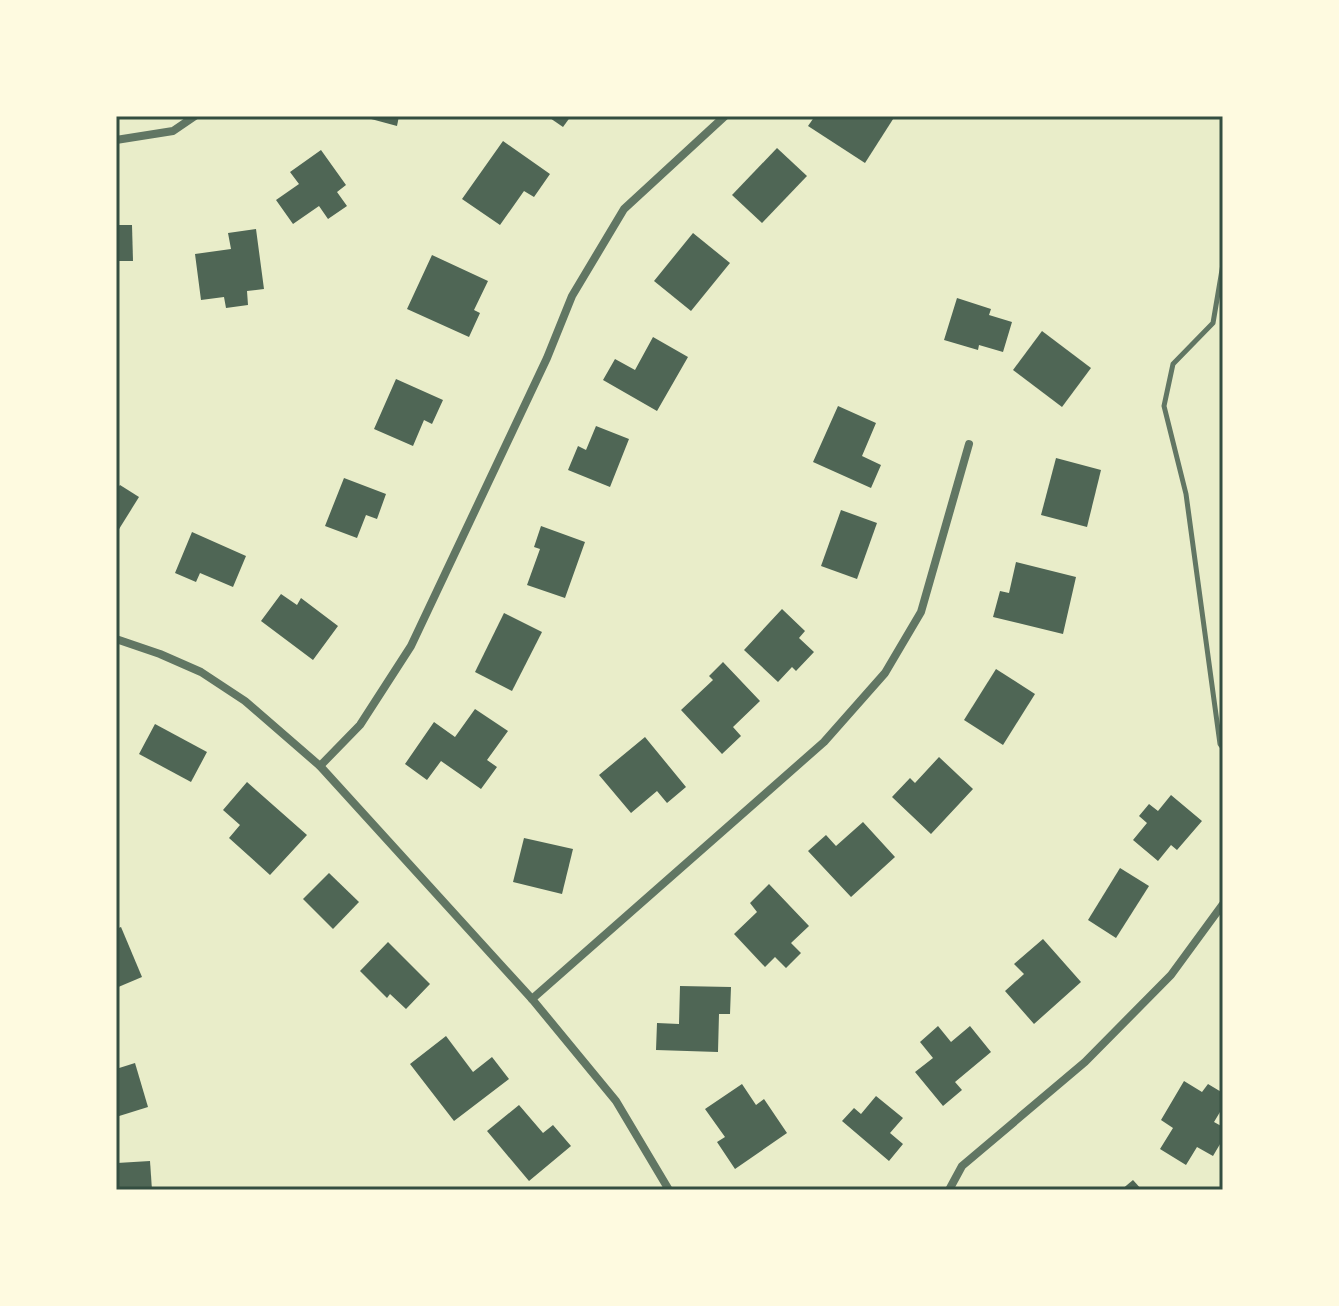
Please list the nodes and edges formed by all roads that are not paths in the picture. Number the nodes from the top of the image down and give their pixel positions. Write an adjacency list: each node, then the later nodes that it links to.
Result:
1 (195, 116): 3 (street)
2 (725, 116): 8 (street)
3 (116, 140)
4 (1223, 264): 7 (lane)
5 (969, 444): 10 (street)
6 (116, 639): 8 (street)
7 (1223, 748)
8 (320, 766): 10 (street)
9 (1223, 904): 12 (street)
10 (532, 999): 11 (street)
11 (669, 1190)
12 (949, 1190)

